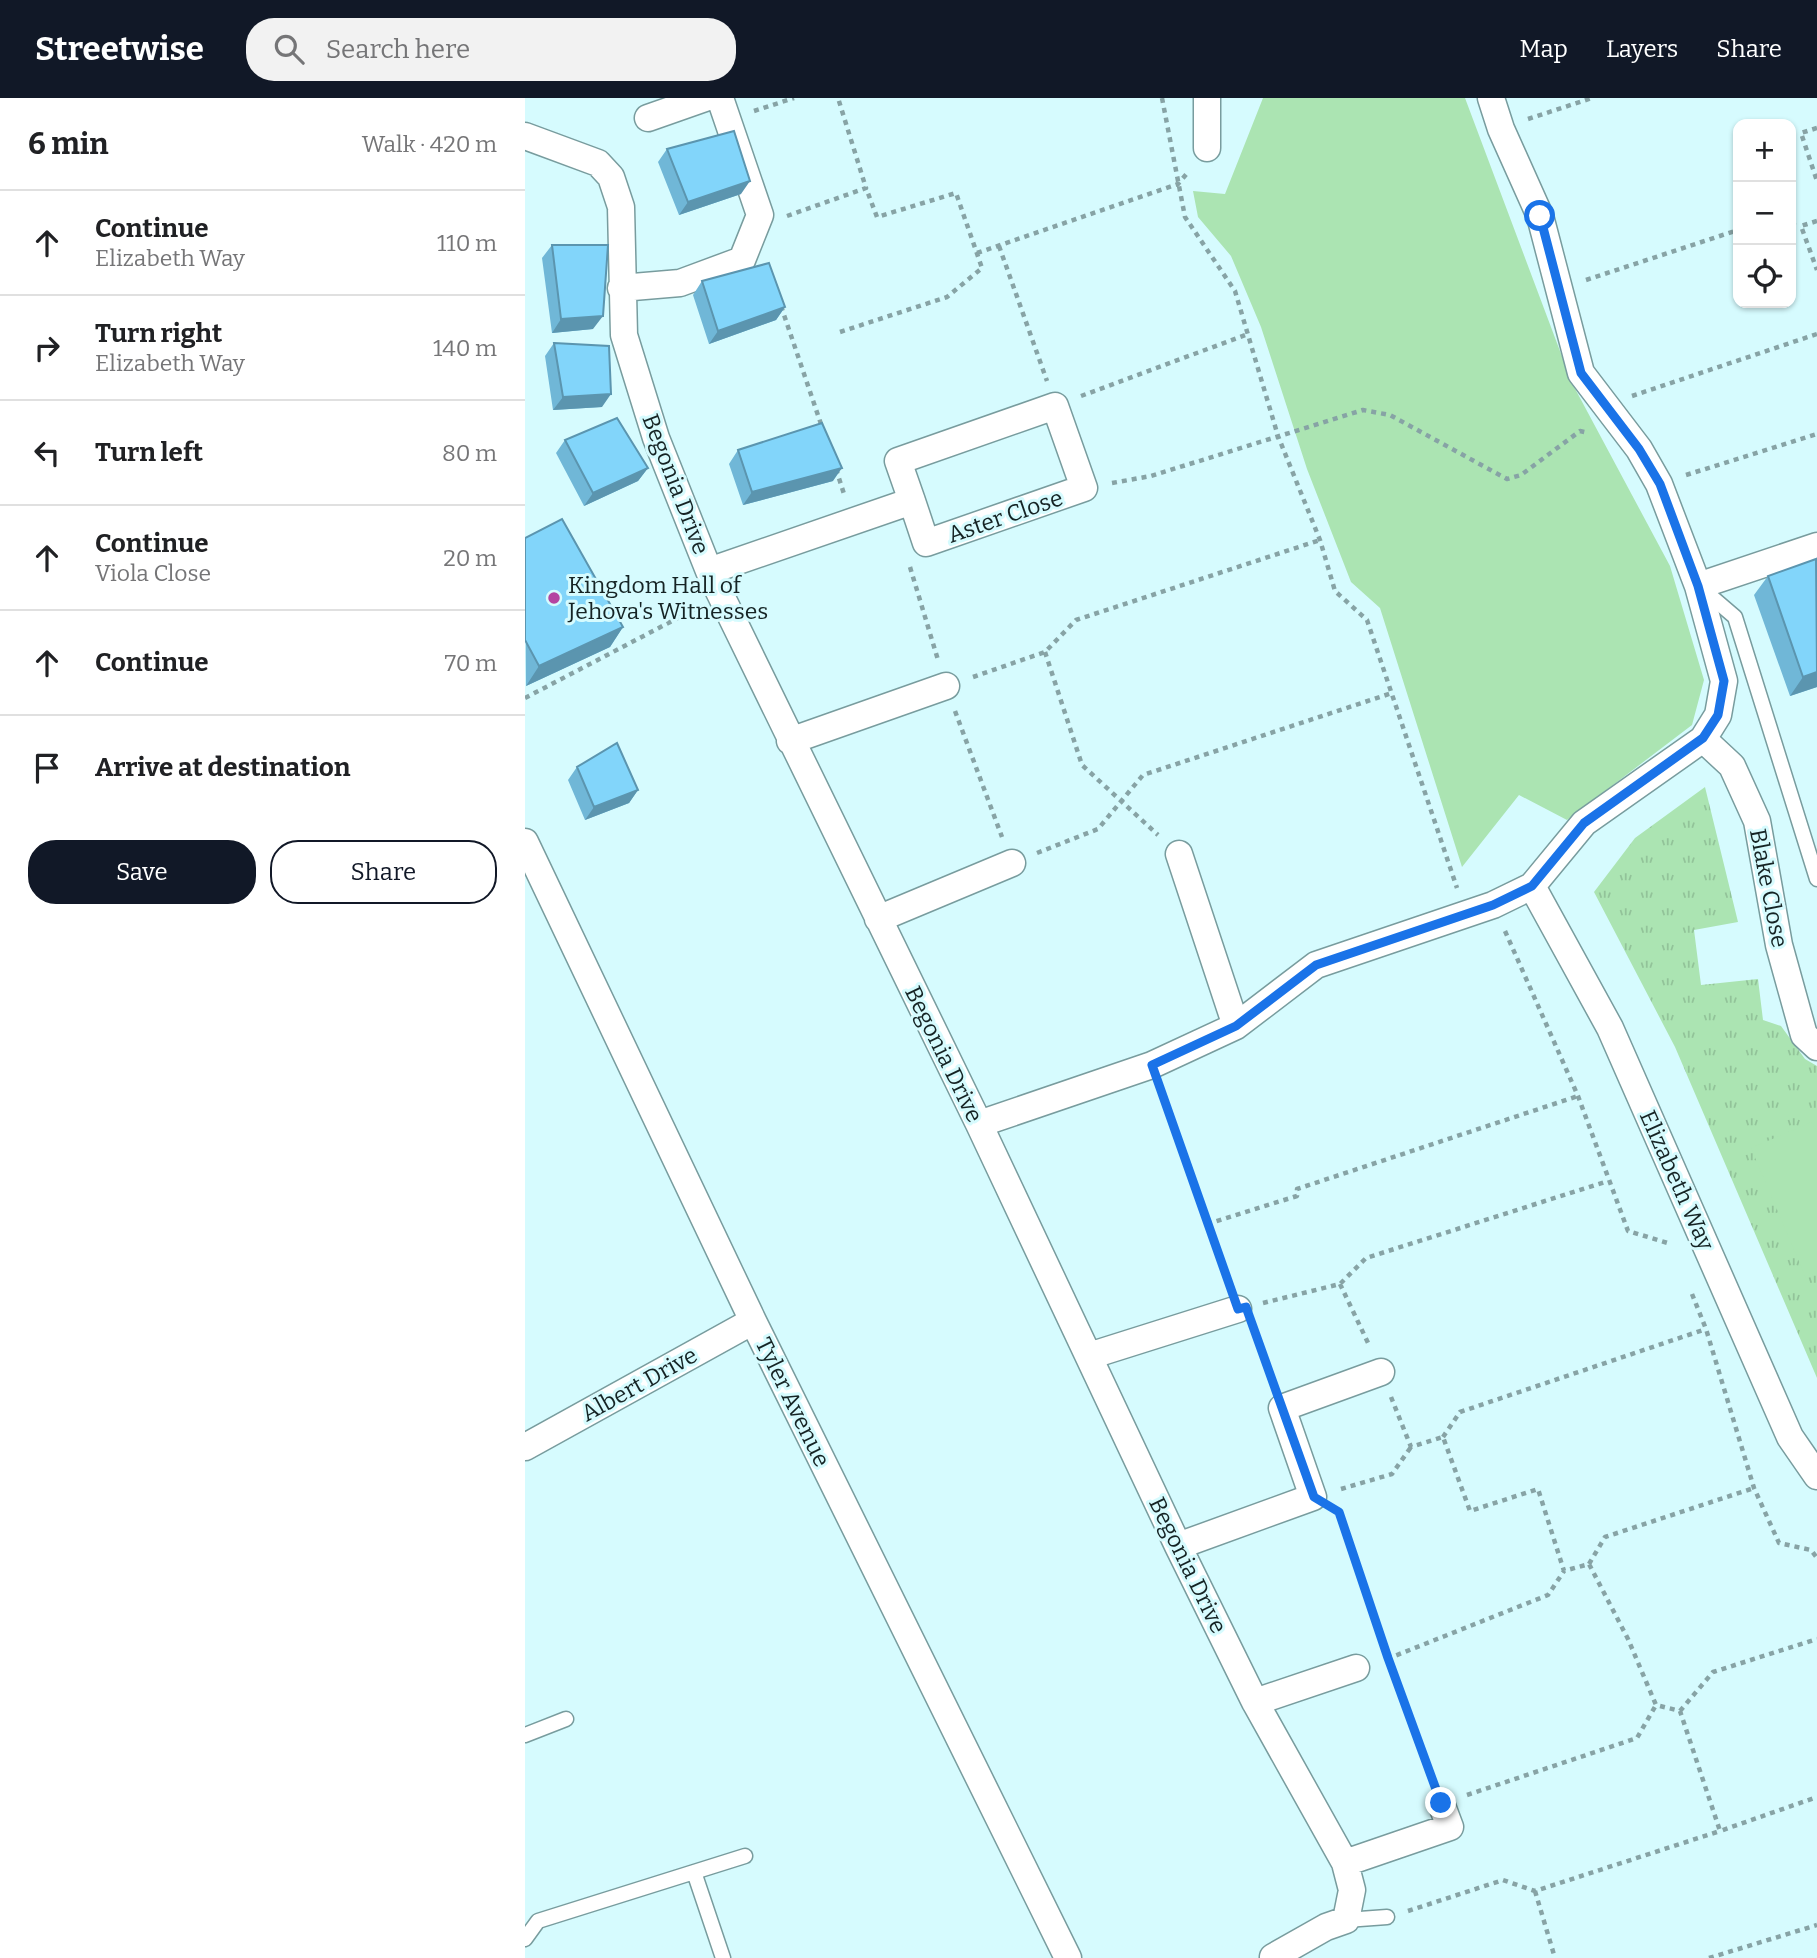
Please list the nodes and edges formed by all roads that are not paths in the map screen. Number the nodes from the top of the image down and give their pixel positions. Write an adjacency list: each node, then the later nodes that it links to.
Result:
1 (705, 98): 5 (street)
2 (1207, 98): 7 (street)
3 (1491, 98): 12 (street)
4 (723, 109): 8 (street)
5 (648, 118)
6 (525, 136): 8 (street, Begonia Drive)
7 (1207, 148)
8 (621, 288): 11 (street, Begonia Drive)
9 (912, 500): 9 (street, Aster Close); 11 (street)
10 (1817, 546): 12 (street)
11 (709, 571): 15 (street, Begonia Drive)
12 (1698, 586): 14 (street); 19 (lane)
13 (946, 687): 15 (street)
14 (1703, 738): 20 (street); 23 (street, Blake Close)
15 (789, 741): 21 (street, Begonia Drive)
16 (525, 842): 26 (street, Tyler Avenue)
17 (1179, 854): 22 (street)
18 (1012, 863): 21 (street)
19 (1817, 879)
20 (1532, 886): 22 (street); 30 (street, Elizabeth Way)
21 (878, 919): 24 (street, Begonia Drive)
22 (1236, 1026): 24 (street)
23 (1817, 1047)
24 (979, 1124): 27 (street, Begonia Drive)
25 (1242, 1308): 27 (street)
26 (753, 1321): 29 (street, Albert Drive); 45 (street, Tyler Avenue)
27 (1089, 1356): 31 (street, Begonia Drive)
28 (1381, 1372): 31 (street)
29 (525, 1447)
30 (1817, 1476)
31 (1178, 1546): 33 (street, Begonia Drive)
32 (1356, 1668): 33 (street)
33 (1255, 1702): 38 (street, Begonia Drive)
34 (566, 1719): 35 (lane)
35 (525, 1735)
36 (1441, 1803): 38 (street)
37 (745, 1856): 39 (lane)
38 (1345, 1863): 41 (street, Begonia Drive)
39 (694, 1872): 42 (lane); 44 (lane)
40 (1387, 1917): 41 (lane)
41 (1346, 1920): 43 (street)
42 (525, 1939)
43 (1273, 1957)
44 (723, 1958)
45 (1068, 1958)

